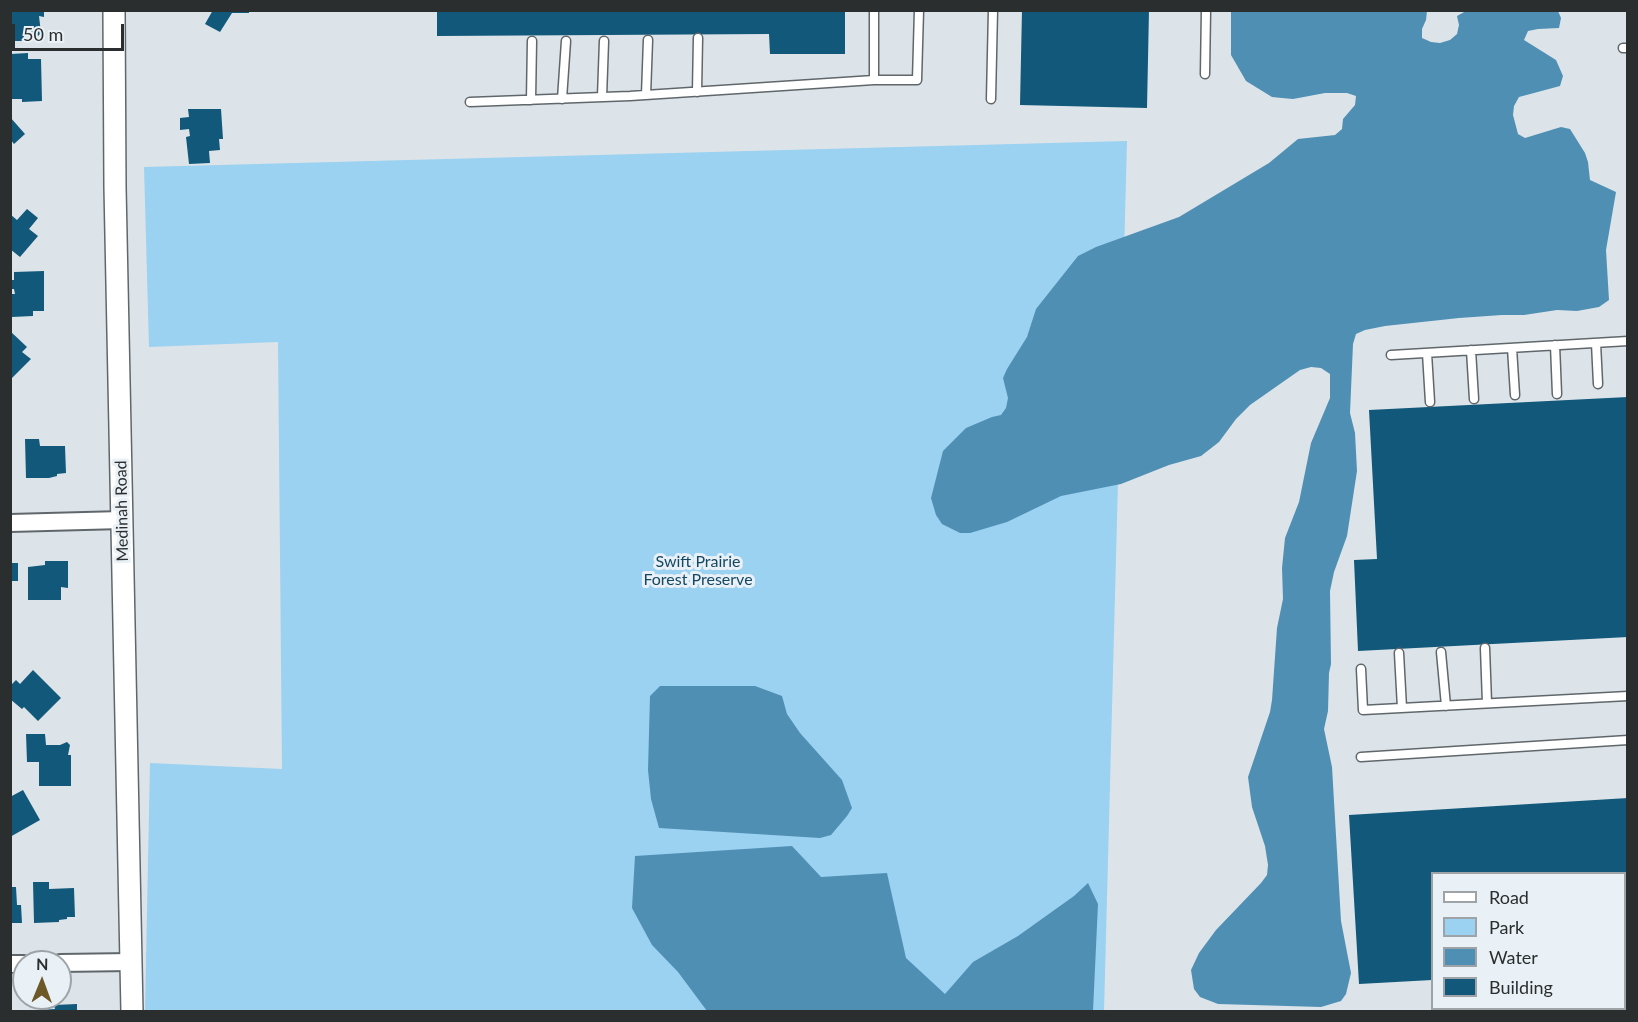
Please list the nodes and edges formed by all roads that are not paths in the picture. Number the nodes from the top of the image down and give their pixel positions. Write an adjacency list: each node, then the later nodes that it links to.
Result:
1 (114, 10): 32 (street, Medinah Road)
2 (874, 10): 12 (lane)
3 (919, 10): 12 (lane)
4 (993, 10): 17 (lane)
5 (1206, 10): 11 (lane)
6 (698, 38): 13 (lane)
7 (604, 40): 15 (lane)
8 (648, 40): 14 (lane)
9 (532, 41): 18 (lane)
10 (566, 41): 16 (lane)
11 (1204, 74)
12 (874, 80): 13 (lane)
13 (697, 92): 14 (lane)
14 (646, 95): 15 (lane)
15 (602, 97): 16 (lane)
16 (562, 99): 18 (lane)
17 (991, 99)
18 (531, 100): 19 (lane)
19 (470, 102)
20 (1628, 341): 21 (lane)
21 (1596, 343): 22 (lane); 27 (lane)
22 (1555, 345): 23 (lane); 28 (lane)
23 (1512, 348): 24 (lane); 29 (lane)
24 (1471, 350): 25 (lane); 30 (lane)
25 (1427, 353): 26 (lane); 31 (lane)
26 (1391, 355)
27 (1598, 384)
28 (1557, 394)
29 (1515, 395)
30 (1474, 399)
31 (1430, 402)
32 (122, 520): 33 (street); 44 (street, Medinah Road)
33 (10, 523)
34 (1485, 648): 39 (lane)
35 (1442, 652): 40 (lane)
36 (1399, 653): 41 (lane)
37 (1361, 669): 41 (lane)
38 (1628, 696): 39 (lane)
39 (1487, 704): 40 (lane)
40 (1446, 705): 41 (lane)
41 (1402, 708)
42 (1628, 740): 43 (lane)
43 (1361, 757)
44 (131, 962): 45 (street); 46 (street, Medinah Road)
45 (72, 963)
46 (132, 1011)

